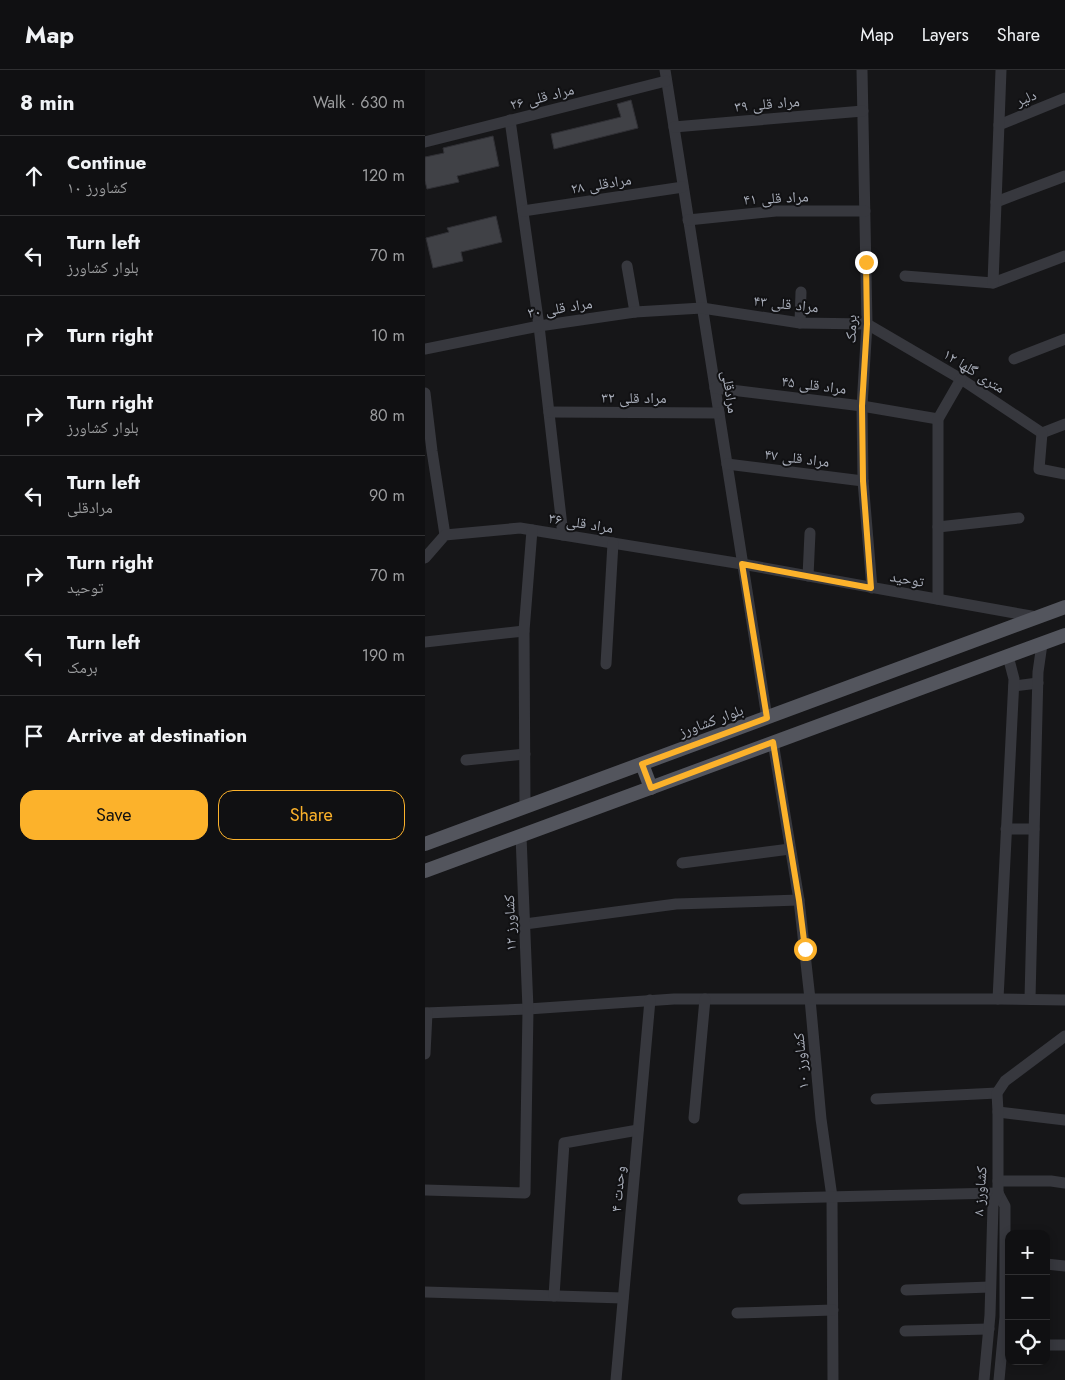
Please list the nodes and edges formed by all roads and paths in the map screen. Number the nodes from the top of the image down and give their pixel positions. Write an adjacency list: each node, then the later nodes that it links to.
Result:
1 (862, 70): 5 (street, برمک)
2 (1001, 70): 7 (street)
3 (666, 75): 6 (street, مراد قلی ۲۶); 8 (street, مرادقلی)
4 (1065, 98): 7 (street, دلیر)
5 (863, 111): 8 (street, مراد قلی ۳۹); 14 (street, برمک)
6 (511, 120): 9 (street, مراد قلی ۲۶); 13 (street)
7 (999, 125): 12 (street)
8 (674, 127): 11 (street, مرادقلی)
9 (425, 142)
10 (1065, 176): 12 (street)
11 (683, 187): 13 (street, مرادقلی ۲۸); 15 (street, مرادقلی)
12 (996, 202): 19 (street)
13 (523, 211): 25 (street)
14 (865, 211): 15 (street, مراد قلی ۴۱); 24 (street, برمک)
15 (688, 220): 21 (street, مرادقلی)
16 (1065, 256): 19 (street)
17 (627, 266): 22 (street)
18 (905, 276): 19 (street)
19 (993, 283)
20 (801, 292): 23 (street)
21 (702, 308): 22 (street, مراد قلی ۳۰); 23 (street, مراد قلی ۴۳); 30 (street, مرادقلی)
22 (635, 312): 25 (street, مراد قلی ۳۰)
23 (800, 322): 24 (street, مراد قلی ۴۳)
24 (867, 324): 29 (street, ۱۲ متری گلها); 32 (street, برمک)
25 (539, 326): 27 (street, مراد قلی ۳۰); 33 (street)
26 (1065, 339): 28 (street)
27 (425, 349)
28 (1014, 359)
29 (961, 379): 35 (street); 37 (street, ۱۲ متری گلها)
30 (715, 388): 32 (street, مراد قلی ۴۵); 34 (street, مرادقلی)
31 (425, 393): 39 (street)
32 (862, 406): 35 (street, مراد قلی ۴۵); 41 (street, برمک)
33 (549, 412): 34 (street, مراد قلی ۳۲); 47 (street)
34 (719, 413): 38 (street, مرادقلی)
35 (938, 419): 43 (street)
36 (1065, 424): 37 (street)
37 (1042, 433): 40 (street)
38 (727, 464): 41 (street, مراد قلی ۴۷); 50 (street, مرادقلی)
39 (430, 472): 46 (street)
40 (1065, 474)
41 (863, 481): 52 (street, برمک)
42 (1019, 518): 43 (street)
43 (938, 527): 53 (street)
44 (532, 530): 46 (street, مراد قلی ۳۶); 47 (street, مراد قلی ۳۶); 56 (street)
45 (810, 533): 51 (street)
46 (445, 535): 49 (street)
47 (563, 535): 48 (street, مراد قلی ۳۶)
48 (613, 543): 50 (street, مراد قلی ۳۶); 61 (street)
49 (425, 558)
50 (742, 564): 51 (street, توحید); 64 (street, مرادقلی)
51 (808, 576): 52 (street, توحید)
52 (871, 588): 53 (street, توحید)
53 (938, 599): 55 (street, توحید)
54 (1065, 607): 55 (main road, بلوار کشاورز)
55 (1037, 617): 64 (main road, بلوار کشاورز)
56 (524, 631): 58 (street); 66 (street)
57 (1065, 635): 59 (main road)
58 (425, 642)
59 (1042, 644): 60 (main road); 62 (street)
60 (1007, 656): 63 (street); 65 (main road)
61 (606, 664)
62 (1038, 683): 63 (street); 72 (street)
63 (1014, 686): 71 (street)
64 (767, 718): 68 (main road, بلوار کشاورز)
65 (773, 742): 69 (main road); 75 (street, کشاورز ۱۰)
66 (525, 754): 67 (street); 70 (street)
67 (466, 760)
68 (642, 764): 69 (main road); 70 (main road, بلوار کشاورز)
69 (651, 788): 73 (main road)
70 (525, 807): 74 (main road, بلوار کشاورز)
71 (1007, 829): 72 (street); 82 (street)
72 (1035, 830): 83 (street)
73 (521, 836): 77 (main road); 79 (street, کشاورز ۱۲)
74 (425, 844)
75 (790, 849): 76 (street); 78 (street, کشاورز ۱۰)
76 (682, 863)
77 (425, 872)
78 (799, 900): 79 (street); 81 (street, کشاورز ۱۰)
79 (525, 924): 86 (street, کشاورز ۱۲)
80 (705, 999): 81 (street); 84 (street); 93 (street)
81 (810, 999): 82 (street); 99 (street, کشاورز ۱۰)
82 (998, 999): 83 (street)
83 (1030, 999): 85 (street)
84 (650, 1000): 86 (street); 95 (street, وحدت ۴)
85 (1065, 1000)
86 (528, 1009): 87 (street); 98 (street, کشاورز ۱۲)
87 (426, 1013): 89 (street)
88 (1065, 1036): 90 (street)
89 (425, 1054)
90 (997, 1093): 91 (street); 92 (street, کشاورز ۸)
91 (876, 1099)
92 (998, 1112): 94 (street); 97 (street, کشاورز ۸)
93 (694, 1118)
94 (1065, 1120)
95 (638, 1130): 110 (street); 111 (street, وحدت ۴)
96 (1065, 1183): 97 (street)
97 (998, 1187): 99 (street); 101 (street); 102 (street, کشاورز ۸)
98 (425, 1190)
99 (832, 1197): 100 (street); 112 (street, کشاورز ۱۰)
100 (743, 1199)
101 (1006, 1230)
102 (991, 1258): 103 (street); 107 (street, کشاورز ۸)
103 (1005, 1259)
104 (1050, 1264): 105 (street)
105 (1065, 1266)
106 (1006, 1275): 114 (street)
107 (990, 1287): 108 (street); 115 (street, کشاورز ۸)
108 (906, 1290)
109 (425, 1292): 110 (street)
110 (554, 1296): 111 (street)
111 (623, 1298): 120 (street, وحدت ۴)
112 (833, 1310): 113 (street); 121 (street, کشاورز ۱۰)
113 (737, 1313)
114 (1005, 1320)
115 (989, 1329): 116 (street); 122 (street, کشاورز ۸)
116 (905, 1331)
117 (1065, 1344): 118 (street)
118 (1050, 1345)
119 (1005, 1351): 123 (street)
120 (616, 1380)
121 (833, 1380)
122 (984, 1380)
123 (999, 1380)

